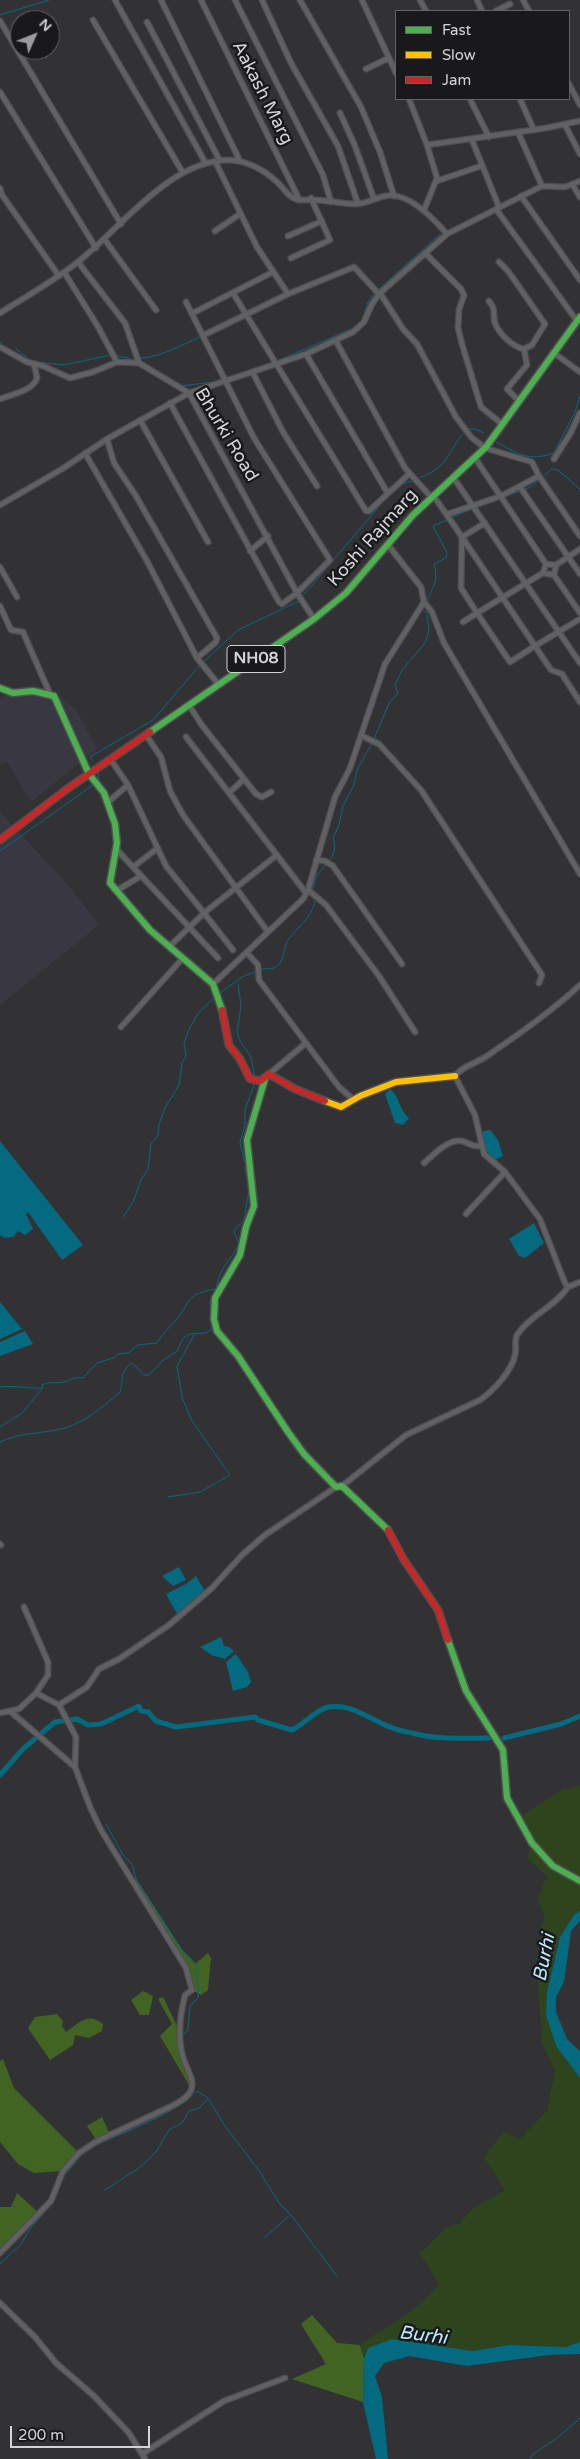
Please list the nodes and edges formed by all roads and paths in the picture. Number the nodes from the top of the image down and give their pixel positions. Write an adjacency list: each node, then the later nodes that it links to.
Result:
1 (115, 0): 33 (street)
2 (161, 0): 31 (street)
3 (201, 0): 46 (street, Aakash Marg)
4 (235, 0): 48 (street)
5 (262, 0): 49 (street)
6 (300, 0): 42 (street)
7 (362, 0): 13 (street)
8 (510, 4): 9 (street)
9 (498, 10)
10 (93, 20): 35 (street)
11 (0, 21): 54 (street)
12 (147, 22): 32 (street)
13 (389, 58): 14 (street); 15 (street)
14 (394, 63)
15 (366, 70)
16 (570, 86): 21 (street)
17 (0, 92): 59 (street)
18 (409, 100): 29 (street)
19 (470, 100): 27 (street)
20 (520, 100): 25 (street)
21 (580, 105)
22 (340, 113): 47 (street)
23 (580, 121): 24 (street)
24 (565, 125): 25 (street); 30 (street)
25 (534, 130): 26 (street)
26 (518, 132): 27 (street); 40 (street)
27 (489, 137): 28 (street)
28 (472, 140): 29 (street); 34 (street)
29 (427, 145): 36 (street)
30 (580, 154)
31 (240, 160): 32 (street); 46 (street)
32 (218, 161): 33 (street); 52 (street)
33 (205, 162): 35 (street)
34 (481, 166): 36 (street); 50 (street)
35 (183, 173): 54 (street)
36 (437, 181): 51 (street)
37 (580, 181): 39 (street)
38 (0, 182): 41 (street)
39 (572, 184): 40 (street); 44 (street)
40 (542, 186): 43 (street)
41 (0, 188): 66 (street)
42 (394, 196): 47 (street); 51 (street)
43 (521, 196): 50 (street); 67 (street)
44 (580, 197)
45 (311, 198): 46 (street); 48 (street); 53 (street)
46 (299, 199)
47 (374, 199): 49 (street)
48 (331, 202): 49 (street)
49 (358, 204)
50 (497, 208): 56 (street); 77 (street)
51 (424, 210): 56 (street)
52 (240, 214): 55 (street); 65 (street)
53 (322, 221): 57 (street); 61 (street)
54 (122, 224): 58 (street)
55 (215, 231)
56 (447, 234): 60 (street)
57 (288, 236)
58 (105, 240): 59 (street); 73 (street)
59 (96, 248): 62 (street)
60 (425, 253): 69 (street); 97 (street)
61 (291, 258)
62 (78, 262): 64 (street); 85 (street)
63 (499, 262): 81 (street)
64 (64, 272): 66 (street); 84 (street)
65 (273, 272): 68 (street); 70 (street)
66 (60, 276): 74 (street)
67 (580, 280)
68 (233, 293): 75 (street); 76 (street)
69 (380, 293): 70 (street); 79 (street); 99 (street)
70 (288, 294): 76 (street)
71 (489, 301): 81 (street)
72 (186, 302): 75 (street)
73 (156, 310)
74 (0, 313)
75 (193, 313): 78 (street)
76 (247, 316): 78 (street); 87 (street)
77 (579, 319): 82 (street, Koshi Rajmarg / NH08)
78 (204, 336): 90 (street)
79 (336, 341): 83 (street); 103 (street)
80 (0, 347): 86 (street, Bhurki Road)
81 (524, 349): 93 (street)
82 (554, 353): 88 (street); 93 (street, Koshi Rajmarg / NH08)
83 (306, 354): 87 (street); 108 (street)
84 (117, 362): 85 (street, Bhurki Road); 86 (street, Bhurki Road)
85 (139, 363): 91 (street, Bhurki Road)
86 (34, 364): 92 (street)
87 (277, 364): 89 (street); 108 (street)
88 (580, 372)
89 (253, 373): 90 (street); 106 (street)
90 (224, 381): 91 (street); 130 (street)
91 (190, 393): 94 (street); 115 (street, Bhurki Road)
92 (0, 399)
93 (519, 401): 97 (street, Koshi Rajmarg / NH08)
94 (170, 403): 96 (street); 121 (street)
95 (580, 413): 102 (street)
96 (140, 420): 98 (street); 118 (street)
97 (502, 424): 99 (street, Koshi Rajmarg / NH08)
98 (107, 439): 100 (street); 142 (street)
99 (486, 447): 101 (street, Koshi Rajmarg / NH08); 105 (street)
100 (85, 453): 111 (street); 142 (street)
101 (474, 458): 104 (street, Koshi Rajmarg / NH08); 110 (street)
102 (554, 459)
103 (410, 475): 108 (street); 109 (street)
104 (453, 477): 109 (street, Koshi Rajmarg / NH08); 112 (street)
105 (540, 477): 107 (street); 116 (street)
106 (316, 486)
107 (521, 488): 110 (street); 122 (street)
108 (388, 492)
109 (432, 496): 113 (street); 119 (street, Koshi Rajmarg / NH08)
110 (502, 498): 112 (street); 123 (street)
111 (0, 504)
112 (474, 507): 113 (street); 114 (street)
113 (450, 517): 117 (street)
114 (485, 523): 117 (street); 129 (street)
115 (268, 536): 121 (street); 130 (street, Bhurki Road)
116 (580, 536)
117 (462, 537): 132 (street); 135 (street)
118 (208, 542)
119 (388, 545): 133 (street); 137 (street, Koshi Rajmarg / NH08)
120 (580, 549): 122 (street)
121 (250, 551): 130 (street)
122 (569, 557): 124 (street); 127 (street)
123 (546, 564): 124 (street); 126 (street)
124 (556, 565): 128 (street)
125 (0, 567): 131 (street)
126 (543, 573): 128 (street); 129 (street)
127 (580, 574)
128 (554, 575): 136 (street)
129 (526, 584): 132 (street); 140 (street)
130 (298, 595): 137 (street, Bhurki Road)
131 (17, 597)
132 (502, 598): 135 (street); 141 (street)
133 (425, 604): 150 (street); 165 (street)
134 (0, 606): 146 (street)
135 (477, 613): 139 (street); 141 (street)
136 (580, 614)
137 (314, 619): 144 (street, Koshi Rajmarg / NH08)
138 (580, 619): 140 (street)
139 (463, 622)
140 (559, 632): 141 (street); 143 (street)
141 (535, 646): 147 (street)
142 (198, 659): 144 (street)
143 (580, 663)
144 (219, 685): 148 (street, Koshi Rajmarg / NH08)
145 (0, 688): 146 (street)
146 (50, 694): 153 (street)
147 (580, 702)
148 (189, 705): 149 (street, Koshi Rajmarg / NH08); 154 (street)
149 (146, 735): 152 (street, Koshi Rajmarg / NH08); 167 (street)
150 (362, 736): 163 (street); 179 (street)
151 (186, 737): 157 (street)
152 (110, 760): 153 (street, Koshi Rajmarg / NH08); 155 (street)
153 (89, 774): 158 (street); 159 (street, Koshi Rajmarg / NH08)
154 (244, 779): 156 (street); 157 (street)
155 (128, 784): 158 (street); 161 (street)
156 (271, 792)
157 (229, 793): 162 (street)
158 (108, 802): 160 (street)
159 (0, 840)
160 (117, 843): 164 (street); 168 (street)
161 (158, 848): 164 (street); 170 (street)
162 (277, 855): 167 (street); 169 (street)
163 (316, 860): 169 (street); 178 (street)
164 (132, 867): 166 (street)
165 (580, 874)
166 (141, 876): 168 (street); 171 (street)
167 (235, 887): 170 (street); 172 (street)
168 (116, 891): 173 (street)
169 (310, 893): 172 (street); 183 (street)
170 (204, 913): 171 (street); 174 (street)
171 (189, 927): 173 (street); 177 (street)
172 (268, 932): 175 (street)
173 (170, 946): 176 (street)
174 (233, 950)
175 (247, 952): 180 (street); 184 (street)
176 (183, 958): 180 (street); 182 (street)
177 (218, 958)
178 (402, 964)
179 (539, 983)
180 (213, 984): 186 (street)
181 (580, 984): 185 (street)
182 (121, 1027)
183 (415, 1032)
184 (306, 1043): 186 (street); 187 (street)
185 (455, 1076): 187 (street); 188 (street)
186 (267, 1077): 187 (street); 194 (street)
187 (354, 1100)
188 (481, 1146): 189 (street); 190 (street)
189 (424, 1163)
190 (504, 1172): 191 (street); 193 (street)
191 (466, 1214)
192 (580, 1282): 193 (street)
193 (568, 1287): 194 (street)
194 (339, 1486): 197 (street); 201 (street)
195 (24, 1607): 196 (street)
196 (36, 1694): 197 (street); 198 (street)
197 (59, 1705): 200 (street)
198 (11, 1712): 199 (street); 200 (street)
199 (0, 1713)
200 (75, 1767): 202 (street)
201 (580, 1882)
202 (0, 2253)
203 (0, 2303): 205 (street)
204 (284, 2378): 205 (street)
205 (142, 2454): 206 (street)
206 (145, 2459)

